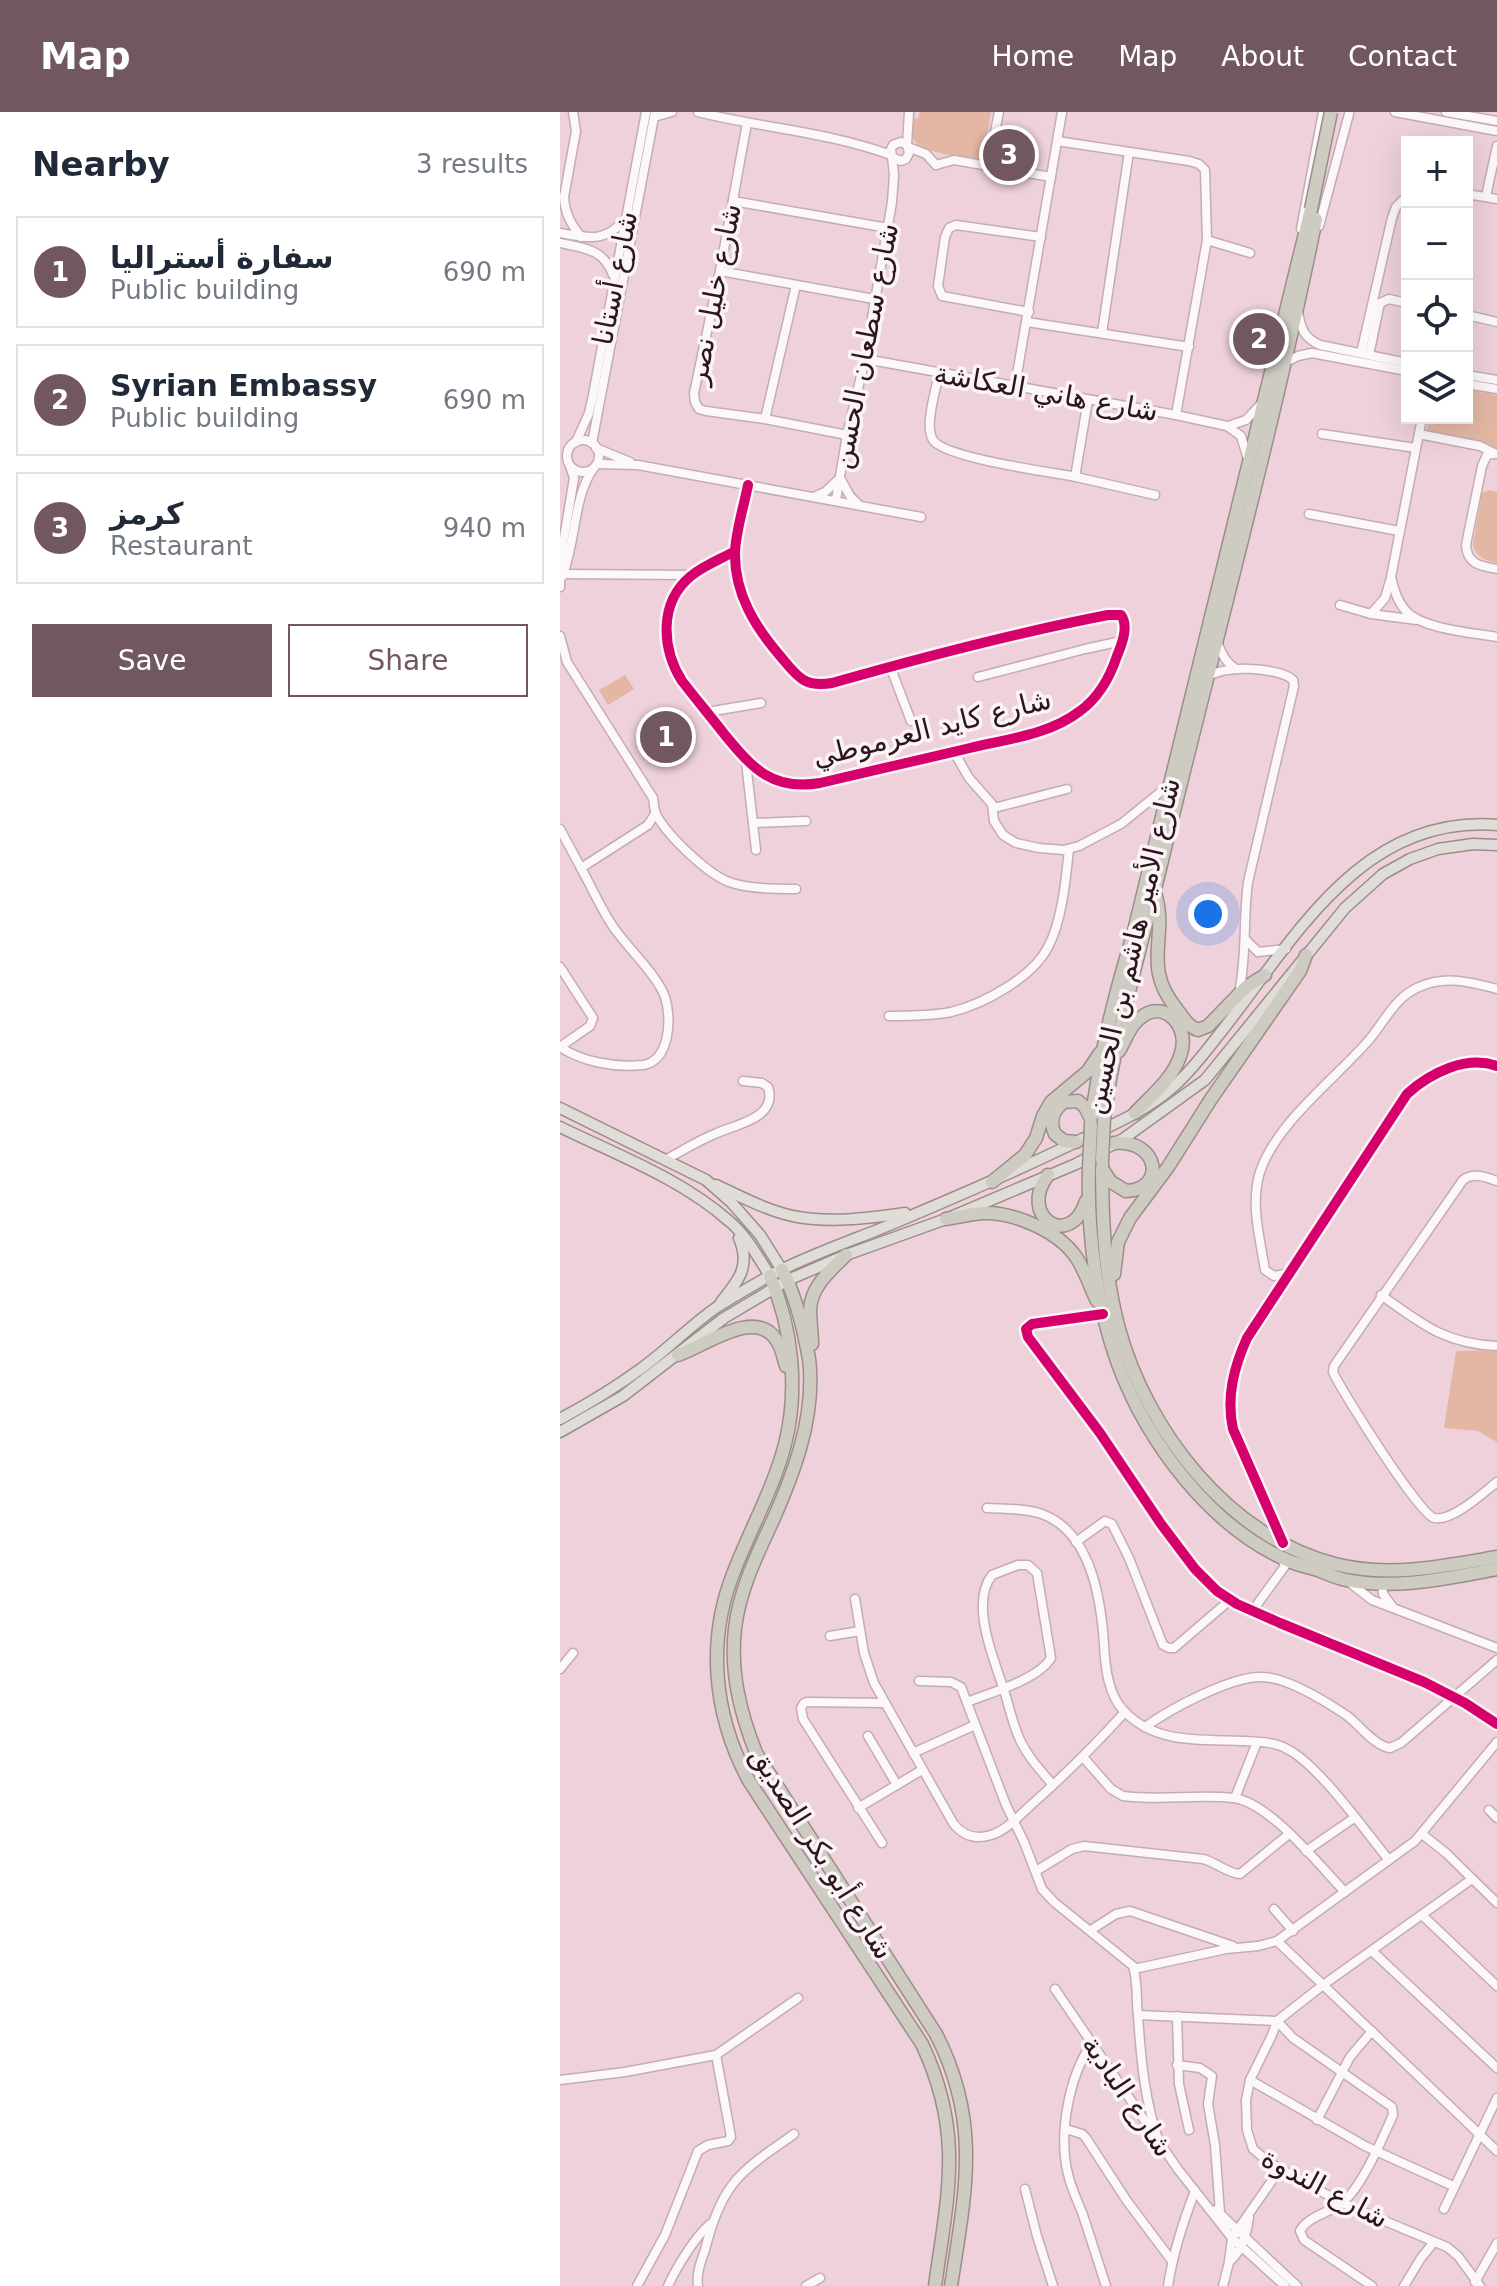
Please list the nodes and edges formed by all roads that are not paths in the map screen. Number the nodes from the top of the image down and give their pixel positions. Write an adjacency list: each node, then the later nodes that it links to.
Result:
1 (573, 112): 31 (street)
2 (672, 112): 9 (street)
3 (698, 112): 12 (street)
4 (999, 112): 25 (street)
5 (1062, 112): 16 (street)
6 (1336, 112): 14 (street); 15 (street); 34 (highway, شارع الأمير هاشم بن الحسين, bridge)
7 (1395, 112): 13 (street)
8 (1446, 112): 11 (street)
9 (652, 114): 35 (street, شارع أستانا); 79 (street, شارع أستانا)
10 (908, 116): 17 (street); 18 (street)
11 (1497, 121)
12 (747, 123): 20 (street); 32 (street, شارع خليل نصر)
13 (1497, 131)
14 (1319, 133): 15 (street); 44 (street)
15 (1343, 133): 42 (street)
16 (1057, 141): 21 (street); 26 (street)
17 (894, 144): 18 (street); 20 (street); 22 (street)
18 (907, 146): 23 (street); 24 (street)
19 (1497, 146): 29 (street)
20 (867, 147): 22 (street)
21 (1129, 152): 40 (street); 54 (street)
22 (892, 156): 23 (street); 27 (street, شارع سطعان الحسن)
23 (905, 160): 24 (street); 27 (street, شارع سطعان الحسن)
24 (936, 165): 25 (street)
25 (988, 166): 26 (street)
26 (1051, 177): 39 (street)
27 (894, 192): 36 (street, شارع سطعان الحسن)
28 (1473, 195): 29 (street)
29 (1486, 196): 30 (street)
30 (1497, 199)
31 (562, 201): 38 (street)
32 (733, 201): 36 (street); 45 (street, شارع خليل نصر)
33 (1401, 202): 57 (street)
34 (1314, 209): 42 (highway, شارع الأمير هاشم بن الحسين); 44 (highway, شارع الأمير هاشم بن الحسين)
35 (626, 219): 38 (street); 46 (street, شارع أستانا)
36 (888, 228): 48 (street, شارع سطعان الحسن)
37 (560, 234): 38 (street)
38 (581, 237)
39 (1041, 237): 52 (street); 52 (street)
40 (1207, 240): 43 (street); 55 (street)
41 (560, 243): 46 (street)
42 (1311, 245): 50 (highway, شارع الأمير هاشم بن الحسين)
43 (1250, 253)
44 (1300, 254): 69 (highway, شارع الأمير هاشم بن الحسين)
45 (720, 271): 47 (street); 71 (street, شارع خليل نصر)
46 (614, 278): 77 (street, شارع أستانا)
47 (796, 285): 48 (street); 71 (street)
48 (874, 299): 58 (street, شارع سطعان الحسن)
49 (1401, 302): 57 (street)
50 (1297, 307): 56 (street); 60 (highway, شارع الأمير هاشم بن الحسين)
51 (1473, 316): 53 (street)
52 (1028, 317): 54 (street); 66 (street)
53 (1497, 322)
54 (1102, 333): 55 (street)
55 (1189, 347): 70 (street)
56 (1326, 351): 57 (street); 60 (street); 61 (street)
57 (1365, 354): 59 (street)
58 (865, 359): 62 (street, شارع هاني العكاشة); 76 (street, شارع سطعان الحسن)
59 (1401, 362)
60 (1283, 364): 107 (highway, شارع الأمير هاشم بن الحسين)
61 (1401, 370)
62 (939, 373): 66 (street, شارع هاني العكاشة); 86 (street)
63 (1473, 376): 64 (street)
64 (1497, 380)
65 (1473, 385): 67 (street)
66 (1015, 386): 68 (street, شارع هاني العكاشة)
67 (1497, 389)
68 (1088, 400): 70 (street, شارع هاني العكاشة); 86 (street)
69 (1265, 400): 73 (street); 84 (highway, شارع الأمير هاشم بن الحسين)
70 (1176, 415): 73 (street, شارع هاني العكاشة)
71 (765, 419): 76 (street, شارع خليل نصر)
72 (1421, 424): 75 (street)
73 (1227, 426): 84 (street)
74 (1322, 434): 80 (street)
75 (1419, 434): 80 (street); 81 (street)
76 (847, 435): 87 (street, شارع سطعان الحسن)
77 (574, 444): 78 (street); 79 (street); 82 (street)
78 (560, 445)
79 (594, 446): 83 (street); 85 (street)
80 (1416, 448): 95 (street)
81 (1496, 454): 97 (street)
82 (566, 462): 85 (street); 100 (street)
83 (638, 465): 85 (street); 88 (street)
84 (1248, 465): 117 (highway, شارع الأمير هاشم بن الحسين)
85 (595, 466): 100 (street)
86 (1075, 477): 89 (street)
87 (840, 478): 90 (street); 91 (street, شارع سطعان الحسن); 92 (street)
88 (748, 485): 90 (street); 96 (street)
89 (1155, 495)
90 (815, 497): 91 (street)
91 (836, 500): 92 (street)
92 (858, 504): 94 (street)
93 (1309, 514): 95 (street)
94 (921, 517)
95 (1399, 531): 99 (street)
96 (735, 551): 98 (street, شارع كايد العرموطي); 108 (street)
97 (1497, 569)
98 (692, 575): 100 (street); 113 (street, شارع كايد العرموطي)
99 (1391, 577): 102 (street); 103 (street)
100 (561, 579)
101 (1340, 605): 102 (street)
102 (1371, 614): 103 (street)
103 (1418, 620): 105 (street)
104 (560, 636): 122 (street)
105 (1497, 637)
106 (1122, 641): 108 (street); 110 (street); 115 (street, شارع كايد العرموطي)
107 (1217, 641): 109 (street); 111 (highway, شارع الأمير هاشم بن الحسين)
108 (890, 666): 114 (street)
109 (1237, 670): 111 (street); 133 (street)
110 (978, 677)
111 (1207, 679): 132 (highway, شارع الأمير هاشم بن الحسين)
112 (761, 703): 113 (street)
113 (707, 712): 116 (street, شارع كايد العرموطي)
114 (911, 721)
115 (954, 752): 116 (street, شارع كايد العرموطي); 120 (street)
116 (746, 762): 124 (street)
117 (1168, 786): 119 (street); 121 (highway, شارع الأمير هاشم بن الحسين)
118 (1067, 789): 120 (street)
119 (1150, 803): 121 (street); 128 (street)
120 (994, 808): 128 (street)
121 (1162, 811): 142 (highway, شارع الأمير هاشم بن الحسين)
122 (655, 814): 130 (street); 131 (street)
123 (806, 821): 124 (street)
124 (753, 823): 129 (street)
125 (1497, 825): 134 (main road)
126 (560, 829): 130 (street)
127 (1497, 845): 135 (main road)
128 (1069, 849): 140 (street)
129 (756, 850)
130 (581, 868): 141 (street)
131 (796, 889)
132 (1154, 891): 139 (highway); 143 (highway, شارع الأمير هاشم بن الحسين)
133 (1245, 939): 134 (street); 139 (street)
134 (1286, 949): 137 (main road)
135 (1306, 955): 151 (main road); 166 (highway)
136 (560, 967): 141 (street)
137 (1265, 975): 139 (highway); 147 (main road)
138 (1497, 989): 163 (street)
139 (1239, 994)
140 (889, 1016)
141 (560, 1047)
142 (1104, 1047): 148 (highway, شارع الأمير هاشم بن الحسين); 157 (highway)
143 (1112, 1065): 147 (highway); 148 (highway, شارع الأمير هاشم بن الحسين)
144 (1497, 1066): 163 (street)
145 (743, 1081): 152 (street)
146 (560, 1108): 152 (main road, شارع أبو بكر الصديق)
147 (1135, 1113): 150 (main road)
148 (1096, 1122): 150 (highway); 153 (highway, شارع الأمير هاشم بن الحسين, bridge)
149 (560, 1127): 161 (main road, شارع أبو بكر الصديق)
150 (1076, 1142): 157 (main road)
151 (1114, 1143): 153 (highway); 154 (main road)
152 (665, 1160): 155 (main road, شارع أبو بكر الصديق)
153 (1097, 1165): 158 (highway, شارع الأمير هاشم بن الحسين); 166 (highway, شارع الأمير هاشم بن الحسين)
154 (1048, 1175): 158 (highway); 160 (main road)
155 (706, 1180): 159 (main road); 164 (main road, شارع أبو بكر الصديق)
156 (1497, 1181): 165 (street)
157 (992, 1182): 159 (main road)
158 (1088, 1194): 168 (highway, شارع الأمير هاشم بن الحسين)
159 (915, 1212): 164 (main road)
160 (946, 1219): 162 (main road); 168 (highway)
161 (730, 1222): 164 (main road, شارع أبو بكر الصديق); 167 (main road)
162 (846, 1255): 164 (main road); 171 (highway)
163 (1291, 1272): 177 (street)
164 (779, 1278): 167 (main road); 170 (main road); 171 (highway, شارع أبو بكر الصديق); 172 (highway, شارع أبو بكر الصديق)
165 (1381, 1295): 169 (street); 175 (street)
166 (1113, 1302): 177 (highway, شارع الأمير هاشم بن الحسين)
167 (716, 1308): 173 (main road)
168 (1103, 1314): 180 (highway, شارع الأمير هاشم بن الحسين); 185 (street)
169 (1497, 1346)
170 (678, 1355): 172 (highway); 174 (main road)
171 (811, 1367): 284 (highway, شارع أبو بكر الصديق)
172 (792, 1383): 283 (highway, شارع أبو بكر الصديق)
173 (560, 1419)
174 (560, 1432)
175 (1497, 1482)
176 (987, 1508): 178 (street)
177 (1269, 1528): 179 (highway, شارع الأمير هاشم بن الحسين)
178 (1076, 1542): 185 (street); 199 (street)
179 (1497, 1557)
180 (1282, 1565): 182 (highway, شارع الأمير هاشم بن الحسين); 186 (street)
181 (1497, 1569): 183 (highway, شارع الأمير هاشم بن الحسين)
182 (1346, 1580): 183 (highway, شارع الأمير هاشم بن الحسين); 187 (street)
183 (1382, 1582): 187 (street)
184 (855, 1599): 188 (street)
185 (1230, 1600): 186 (street)
186 (1253, 1610): 196 (street)
187 (1395, 1610): 190 (street)
188 (860, 1631): 189 (street); 198 (street)
189 (830, 1636)
190 (1497, 1648)
191 (573, 1653): 193 (street)
192 (1497, 1660): 196 (street)
193 (560, 1669)
194 (919, 1681): 197 (street)
195 (1003, 1688): 195 (street); 197 (street); 210 (street)
196 (1454, 1697): 200 (street); 202 (street)
197 (967, 1702): 201 (street)
198 (884, 1703): 206 (street); 213 (street)
199 (1125, 1712): 202 (street); 207 (street)
200 (1497, 1724)
201 (975, 1725): 206 (street); 212 (street)
202 (1145, 1727): 204 (street)
203 (868, 1736): 209 (street)
204 (1257, 1742): 211 (street); 216 (street)
205 (1497, 1742): 220 (street)
206 (913, 1753): 208 (street)
207 (1083, 1757): 210 (street); 211 (street)
208 (922, 1770): 209 (street); 218 (street)
209 (897, 1785): 213 (street)
210 (1053, 1785): 215 (street)
211 (1235, 1798): 219 (street)
212 (1006, 1805): 215 (street); 218 (street)
213 (858, 1808): 221 (street)
214 (1489, 1810): 217 (street)
215 (1022, 1813): 218 (street)
216 (1354, 1818): 222 (street); 223 (street)
217 (1497, 1818)
218 (1013, 1822): 224 (street)
219 (1289, 1834): 222 (street); 224 (street)
220 (1422, 1834): 223 (street); 225 (street)
221 (882, 1843)
222 (1306, 1851): 226 (street)
223 (1389, 1860): 226 (street)
224 (1036, 1871): 230 (street)
225 (1472, 1879): 227 (street); 229 (street)
226 (1345, 1892): 231 (street)
227 (1497, 1903)
228 (1274, 1909): 231 (street)
229 (1422, 1915): 234 (street); 237 (street)
230 (1091, 1930): 233 (street); 235 (street)
231 (1293, 1931): 232 (street)
232 (1277, 1941): 233 (street); 236 (street)
233 (1238, 1947): 235 (street)
234 (1372, 1951): 236 (street); 247 (street)
235 (1134, 1969): 240 (street)
236 (1323, 1985): 242 (street); 243 (street)
237 (1497, 1986)
238 (1055, 1989): 244 (street, شارع البادية)
239 (798, 1998): 245 (street)
240 (1138, 2015): 241 (street); 257 (street)
241 (1177, 2016): 242 (street); 246 (street)
242 (1277, 2021): 248 (street); 250 (street, شارع الندوة)
243 (1372, 2031): 248 (street); 255 (street)
244 (1092, 2043): 253 (street); 257 (street, شارع البادية)
245 (716, 2055): 249 (street); 279 (street)
246 (1177, 2065): 254 (street); 267 (street)
247 (1497, 2068)
248 (1342, 2073): 252 (street); 258 (street)
249 (560, 2080)
250 (1250, 2080): 252 (street); 260 (street, شارع الندوة)
251 (1497, 2098): 255 (street)
252 (1317, 2120): 258 (street)
253 (1066, 2129): 275 (street); 286 (street)
254 (1189, 2130)
255 (1479, 2132): 259 (street); 261 (street)
256 (794, 2134): 269 (street)
257 (1160, 2145): 263 (street, شارع البادية)
258 (1376, 2151): 261 (street); 265 (street)
259 (1497, 2151)
260 (1280, 2169): 265 (street, شارع الندوة); 268 (street)
261 (1453, 2186): 266 (street)
262 (1025, 2189): 285 (street)
263 (1195, 2191): 264 (street, شارع البادية); 275 (street)
264 (1204, 2200): 267 (street); 270 (street)
265 (1342, 2203): 272 (street, شارع الندوة); 291 (street)
266 (1444, 2209)
267 (1220, 2213): 270 (street)
268 (1249, 2217): 270 (street); 271 (street)
269 (714, 2221): 280 (street); 281 (street)
270 (1234, 2234): 271 (street); 274 (street); 276 (street)
271 (1245, 2237): 274 (street); 290 (street)
272 (1434, 2242): 278 (street, شارع الندوة); 292 (street)
273 (1497, 2243): 278 (street)
274 (1240, 2246): 276 (street); 289 (street)
275 (1172, 2261): 287 (street)
276 (1229, 2262): 288 (street)
277 (820, 2278): 282 (street)
278 (1476, 2284)
279 (637, 2286)
280 (668, 2286)
281 (698, 2286)
282 (806, 2286)
283 (935, 2286)
284 (951, 2286)
285 (1053, 2286)
286 (1106, 2286)
287 (1168, 2286)
288 (1223, 2286)
289 (1285, 2286)
290 (1297, 2286)
291 (1372, 2286)
292 (1404, 2286)

